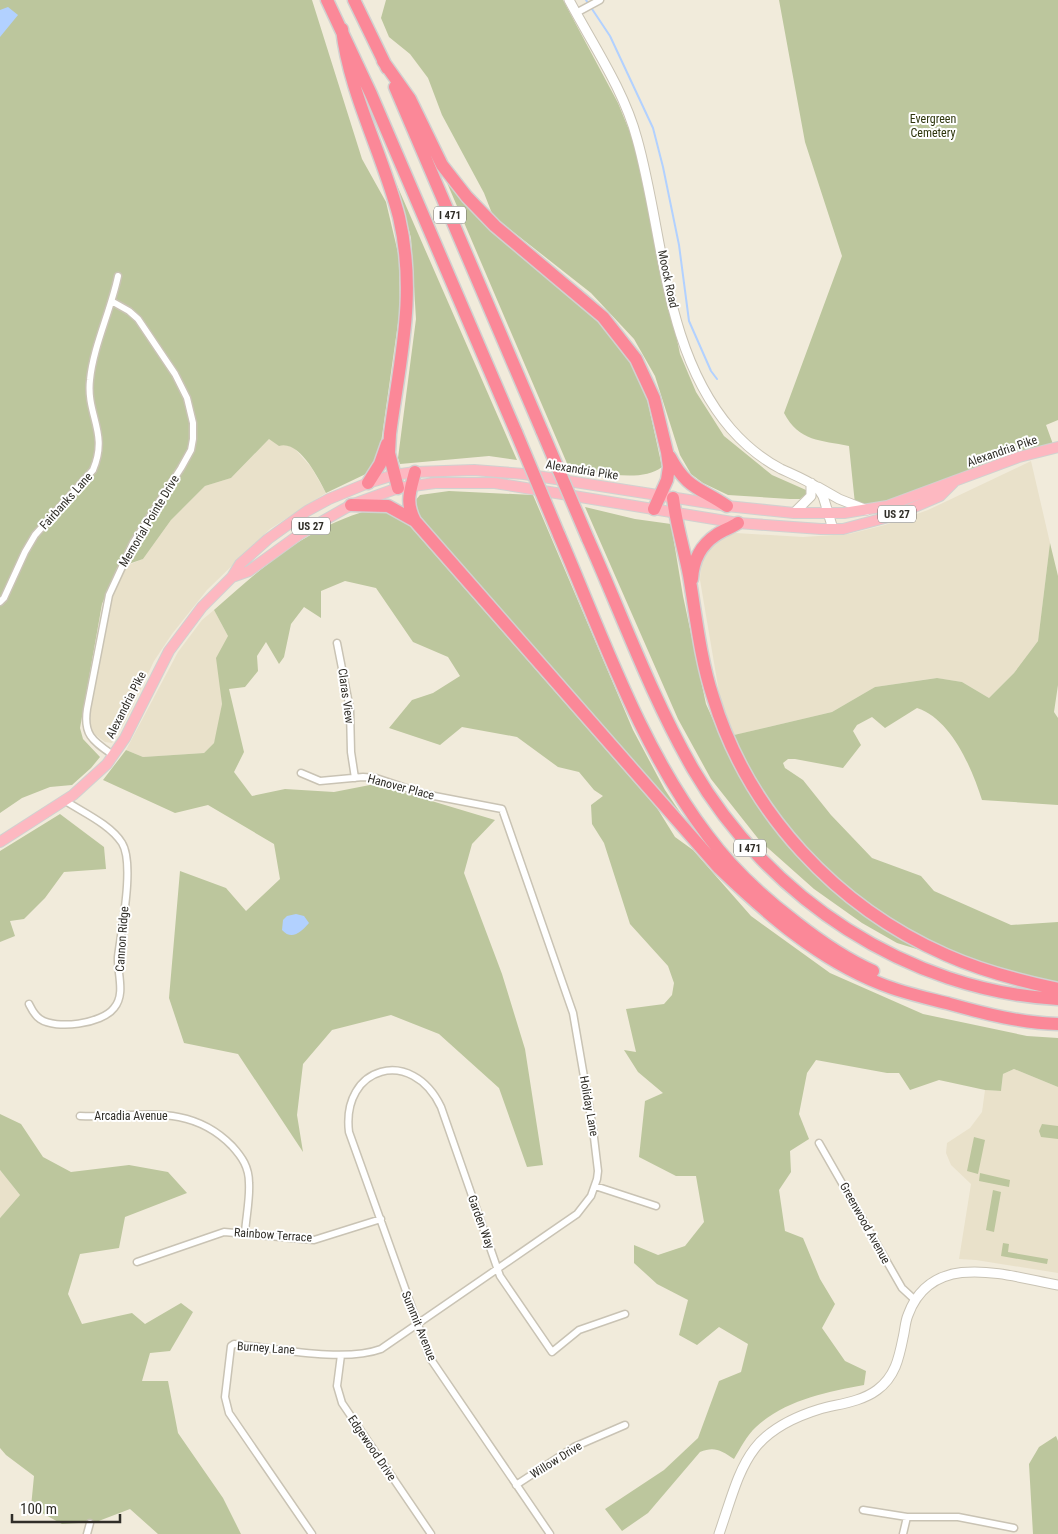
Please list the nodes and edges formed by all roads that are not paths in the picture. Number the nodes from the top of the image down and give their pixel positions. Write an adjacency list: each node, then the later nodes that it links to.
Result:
1 (327, 0): 6 (highway, I 471)
2 (354, 0): 7 (highway, I 471)
3 (569, 0): 5 (main road, Moock Road)
4 (600, 0): 5 (street)
5 (580, 11): 17 (main road, Moock Road)
6 (342, 29): 10 (highway); 45 (highway, I 471, bridge)
7 (383, 61): 12 (highway); 43 (highway, I 471, bridge)
8 (118, 276): 9 (street, Fairbanks Lane)
9 (112, 302): 34 (street, Fairbanks Lane); 36 (street, Memorial Pointe Drive)
10 (390, 434): 14 (highway); 16 (highway)
11 (1058, 447): 15 (main road, Alexandria Pike / US 27)
12 (668, 452): 20 (highway); 22 (highway)
13 (415, 472): 14 (main road, Alexandria Pike / US 27); 18 (highway); 20 (main road, Alexandria Pike / US 27)
14 (394, 475): 16 (main road, Alexandria Pike / US 27); 19 (highway)
15 (955, 481): 24 (main road, Alexandria Pike / US 27); 30 (main road, Alexandria Pike / US 27)
16 (368, 483): 32 (main road, Alexandria Pike / US 27)
17 (811, 483): 24 (main road, Moock Road); 26 (main road); 27 (main road)
18 (412, 486): 19 (main road, Alexandria Pike / US 27); 23 (main road, Alexandria Pike / US 27); 28 (highway)
19 (398, 488): 21 (main road, Alexandria Pike / US 27)
20 (666, 497): 22 (main road, Alexandria Pike / US 27); 23 (highway); 25 (highway)
21 (352, 505): 28 (highway); 32 (main road, Alexandria Pike / US 27)
22 (727, 506): 26 (main road, Alexandria Pike / US 27)
23 (654, 509): 25 (main road, Alexandria Pike / US 27)
24 (867, 510): 27 (main road, Alexandria Pike / US 27)
25 (674, 513): 29 (main road, Alexandria Pike / US 27); 33 (highway)
26 (794, 514): 27 (main road, Alexandria Pike / US 27)
27 (827, 514): 30 (main road); 31 (main road)
28 (415, 521): 45 (highway)
29 (738, 523): 31 (main road, Alexandria Pike / US 27); 33 (highway)
30 (832, 529): 31 (main road, Alexandria Pike / US 27)
31 (821, 530)
32 (232, 578): 36 (main road, Alexandria Pike / US 27)
33 (691, 589): 42 (highway)
34 (0, 602)
35 (337, 643): 38 (street, Claras View)
36 (114, 755): 39 (main road, Alexandria Pike / US 27)
37 (301, 773): 38 (street, Hanover Place)
38 (355, 778): 40 (street, Hanover Place)
39 (64, 800): 41 (main road, Alexandria Pike / US 27); 44 (street, Cannon Ridge)
40 (502, 809): 50 (street, Holiday Lane)
41 (0, 842)
42 (1058, 989)
43 (1058, 999)
44 (29, 1004)
45 (949, 1004): 46 (highway, I 471)
46 (1058, 1024)
47 (354, 1093): 52 (street, Summit Avenue); 55 (street, Garden Way)
48 (80, 1116): 53 (street, Arcadia Avenue)
49 (820, 1143): 57 (street, Greenwood Avenue)
50 (595, 1186): 51 (street); 55 (street, Holiday Lane)
51 (656, 1206)
52 (381, 1219): 53 (street, Rainbow Terrace); 59 (street, Summit Avenue)
53 (245, 1233): 54 (street, Rainbow Terrace)
54 (138, 1262)
55 (498, 1268): 58 (street, Garden Way); 59 (street, Holiday Lane)
56 (1058, 1285): 57 (main road)
57 (915, 1300): 71 (main road)
58 (625, 1314)
59 (417, 1325): 60 (street, Burney Lane); 62 (street, Summit Avenue)
60 (341, 1355): 68 (street, Burney Lane); 69 (street, Edgewood Drive)
61 (625, 1425): 62 (street, Willow Drive)
62 (516, 1485): 70 (street, Summit Avenue)
63 (863, 1510): 64 (street)
64 (907, 1517): 66 (street); 72 (street)
65 (90, 1523): 67 (street)
66 (1014, 1528)
67 (88, 1534)
68 (312, 1534)
69 (431, 1534)
70 (550, 1534)
71 (719, 1534)
72 (904, 1534)

